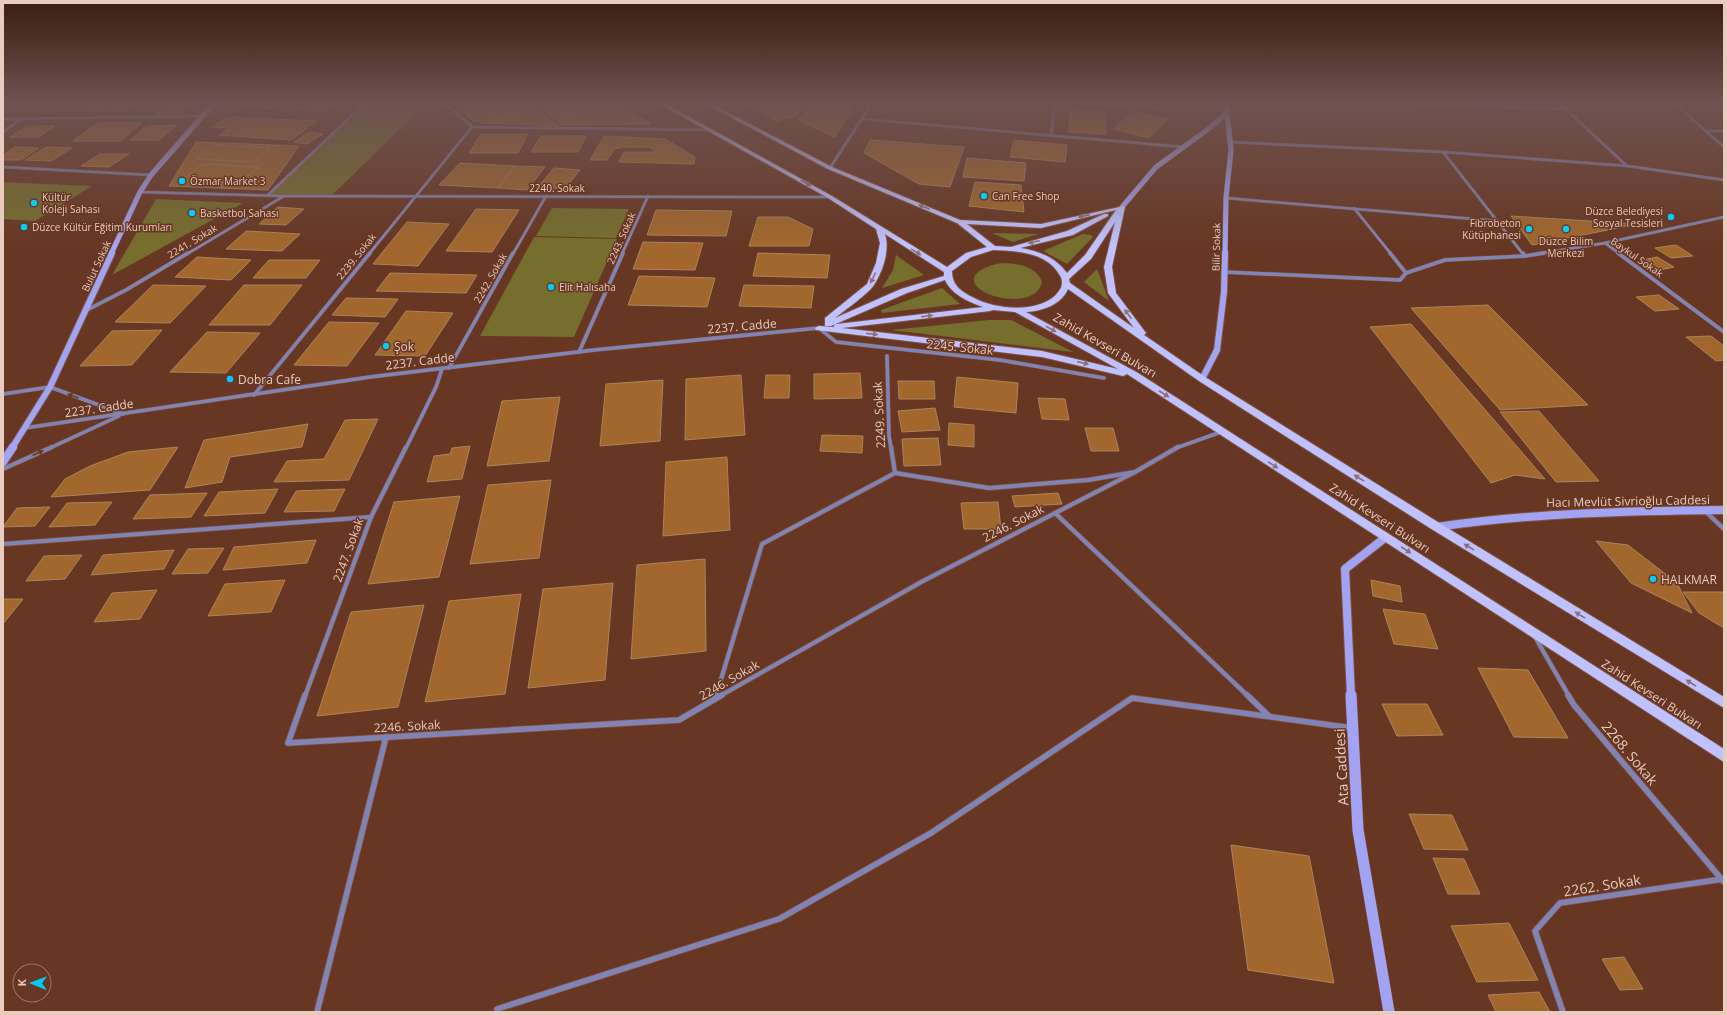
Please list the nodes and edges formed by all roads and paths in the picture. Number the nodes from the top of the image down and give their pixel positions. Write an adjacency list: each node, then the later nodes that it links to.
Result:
1 (173, 150): 15 (street, Bulut Sokak)
2 (315, 150): 18 (street)
3 (453, 150): 20 (street, 2239. Sokak)
4 (747, 150): 23 (main road, one-way to 23)
5 (797, 150): 14 (main road)
6 (842, 150): 14 (street)
7 (1178, 150): 25 (street)
8 (1231, 150): 24 (street, Bilir Sokak)
9 (1408, 150): 11 (street)
10 (1611, 150): 12 (street)
11 (1443, 152): 12 (street); 28 (street)
12 (1628, 166): 16 (street)
13 (3, 167): 15 (street)
14 (830, 168): 29 (main road, one-way to 14)
15 (151, 175): 17 (street, Bulut Sokak)
16 (1724, 180)
17 (140, 192): 18 (street); 41 (street, Bulut Sokak)
18 (268, 195): 19 (street)
19 (284, 196): 20 (street, 2240. Sokak); 41 (street, 2241. Sokak)
20 (416, 196): 21 (street, 2240. Sokak); 54 (street, 2239. Sokak)
21 (546, 196): 22 (street, 2240. Sokak); 47 (street, 2242. Sokak)
22 (648, 196): 23 (street, 2240. Sokak); 45 (street, 2243. Sokak)
23 (830, 197): 30 (main road)
24 (1226, 198): 26 (street); 35 (street, Bilir Sokak)
25 (1122, 207): 29 (main road, one-way to 29); 33 (main road, one-way to 33); 38 (main road); 44 (main road, one-way to 25)
26 (1354, 208): 28 (street); 36 (street)
27 (1724, 217): 31 (street)
28 (1498, 221): 34 (street)
29 (959, 222): 32 (main road)
30 (878, 228): 37 (main road, one-way to 37); 42 (main road, one-way to 42)
31 (1605, 243): 34 (street, Baykul Sokak); 43 (street, Baykul Sokak)
32 (993, 248): 33 (main road); 37 (main road)
33 (1010, 248): 38 (main road, Zahid Kevseri Bulvarı)
34 (1525, 256): 36 (street, Baykul Sokak)
35 (1224, 272): 36 (street, Baykul Sokak); 51 (street, Bilir Sokak)
36 (1406, 273)
37 (948, 274): 39 (main road); 42 (main road)
38 (1066, 281): 40 (main road); 44 (main road, Zahid Kevseri Bulvarı)
39 (993, 308): 40 (main road); 42 (main road, one-way to 39)
40 (1017, 310): 49 (main road, Zahid Kevseri Bulvarı, one-way to 49)
41 (85, 311): 52 (street, Bulut Sokak)
42 (819, 328): 45 (street, 2237. Cadde); 49 (main road, one-way to 49); 50 (street, 2245. Sokak)
43 (1724, 332)
44 (1152, 344): 51 (main road, Zahid Kevseri Bulvarı)
45 (579, 352): 47 (street, 2237. Cadde)
46 (887, 356): 61 (street, 2249. Sokak)
47 (449, 368): 48 (street, 2237. Cadde)
48 (442, 369): 54 (street, 2237. Cadde); 65 (street, 2247. Sokak)
49 (1135, 375): 57 (main road, Zahid Kevseri Bulvarı, one-way to 57)
50 (1104, 378)
51 (1202, 379): 66 (main road, Zahid Kevseri Bulvarı, one-way to 51)
52 (50, 387): 53 (street); 55 (street, one-way to 52); 56 (street, Bulut Sokak)
53 (3, 394)
54 (254, 396): 55 (street, 2237. Cadde)
55 (123, 414): 56 (street, 2237. Cadde); 59 (street, one-way to 55)
56 (25, 428): 58 (street, Bulut Sokak)
57 (1221, 432): 60 (street, 2246. Sokak); 68 (main road, Zahid Kevseri Bulvarı, one-way to 68)
58 (3, 462)
59 (3, 469)
60 (1135, 472): 61 (street, 2246. Sokak); 64 (street, 2246. Sokak)
61 (895, 473): 71 (street)
62 (1724, 510): 63 (street, Hacı Mevlüt Sivrioğlu Caddesi)
63 (1704, 511): 66 (street, Hacı Mevlüt Sivrioğlu Caddesi); 67 (street)
64 (1055, 513): 71 (street, 2246. Sokak); 73 (street)
65 (371, 517): 69 (street); 76 (street, 2247. Sokak)
66 (1437, 526): 72 (main road, Zahid Kevseri Bulvarı, one-way to 66)
67 (1724, 529)
68 (1386, 537): 70 (main road, Zahid Kevseri Bulvarı, one-way to 70); 74 (street, Ata Caddesi)
69 (3, 544)
70 (1531, 630): 77 (main road, Zahid Kevseri Bulvarı); 78 (street, 2268. Sokak)
71 (716, 700): 75 (street, 2246. Sokak)
72 (1724, 703)
73 (1269, 717): 74 (street); 79 (street)
74 (1353, 728): 81 (street, Ata Caddesi)
75 (386, 738): 76 (street, 2246. Sokak); 80 (street)
76 (288, 743)
77 (1724, 756)
78 (1723, 880): 82 (street, 2262. Sokak)
79 (497, 1009)
80 (317, 1012)
81 (1389, 1012)
82 (1563, 1012)

